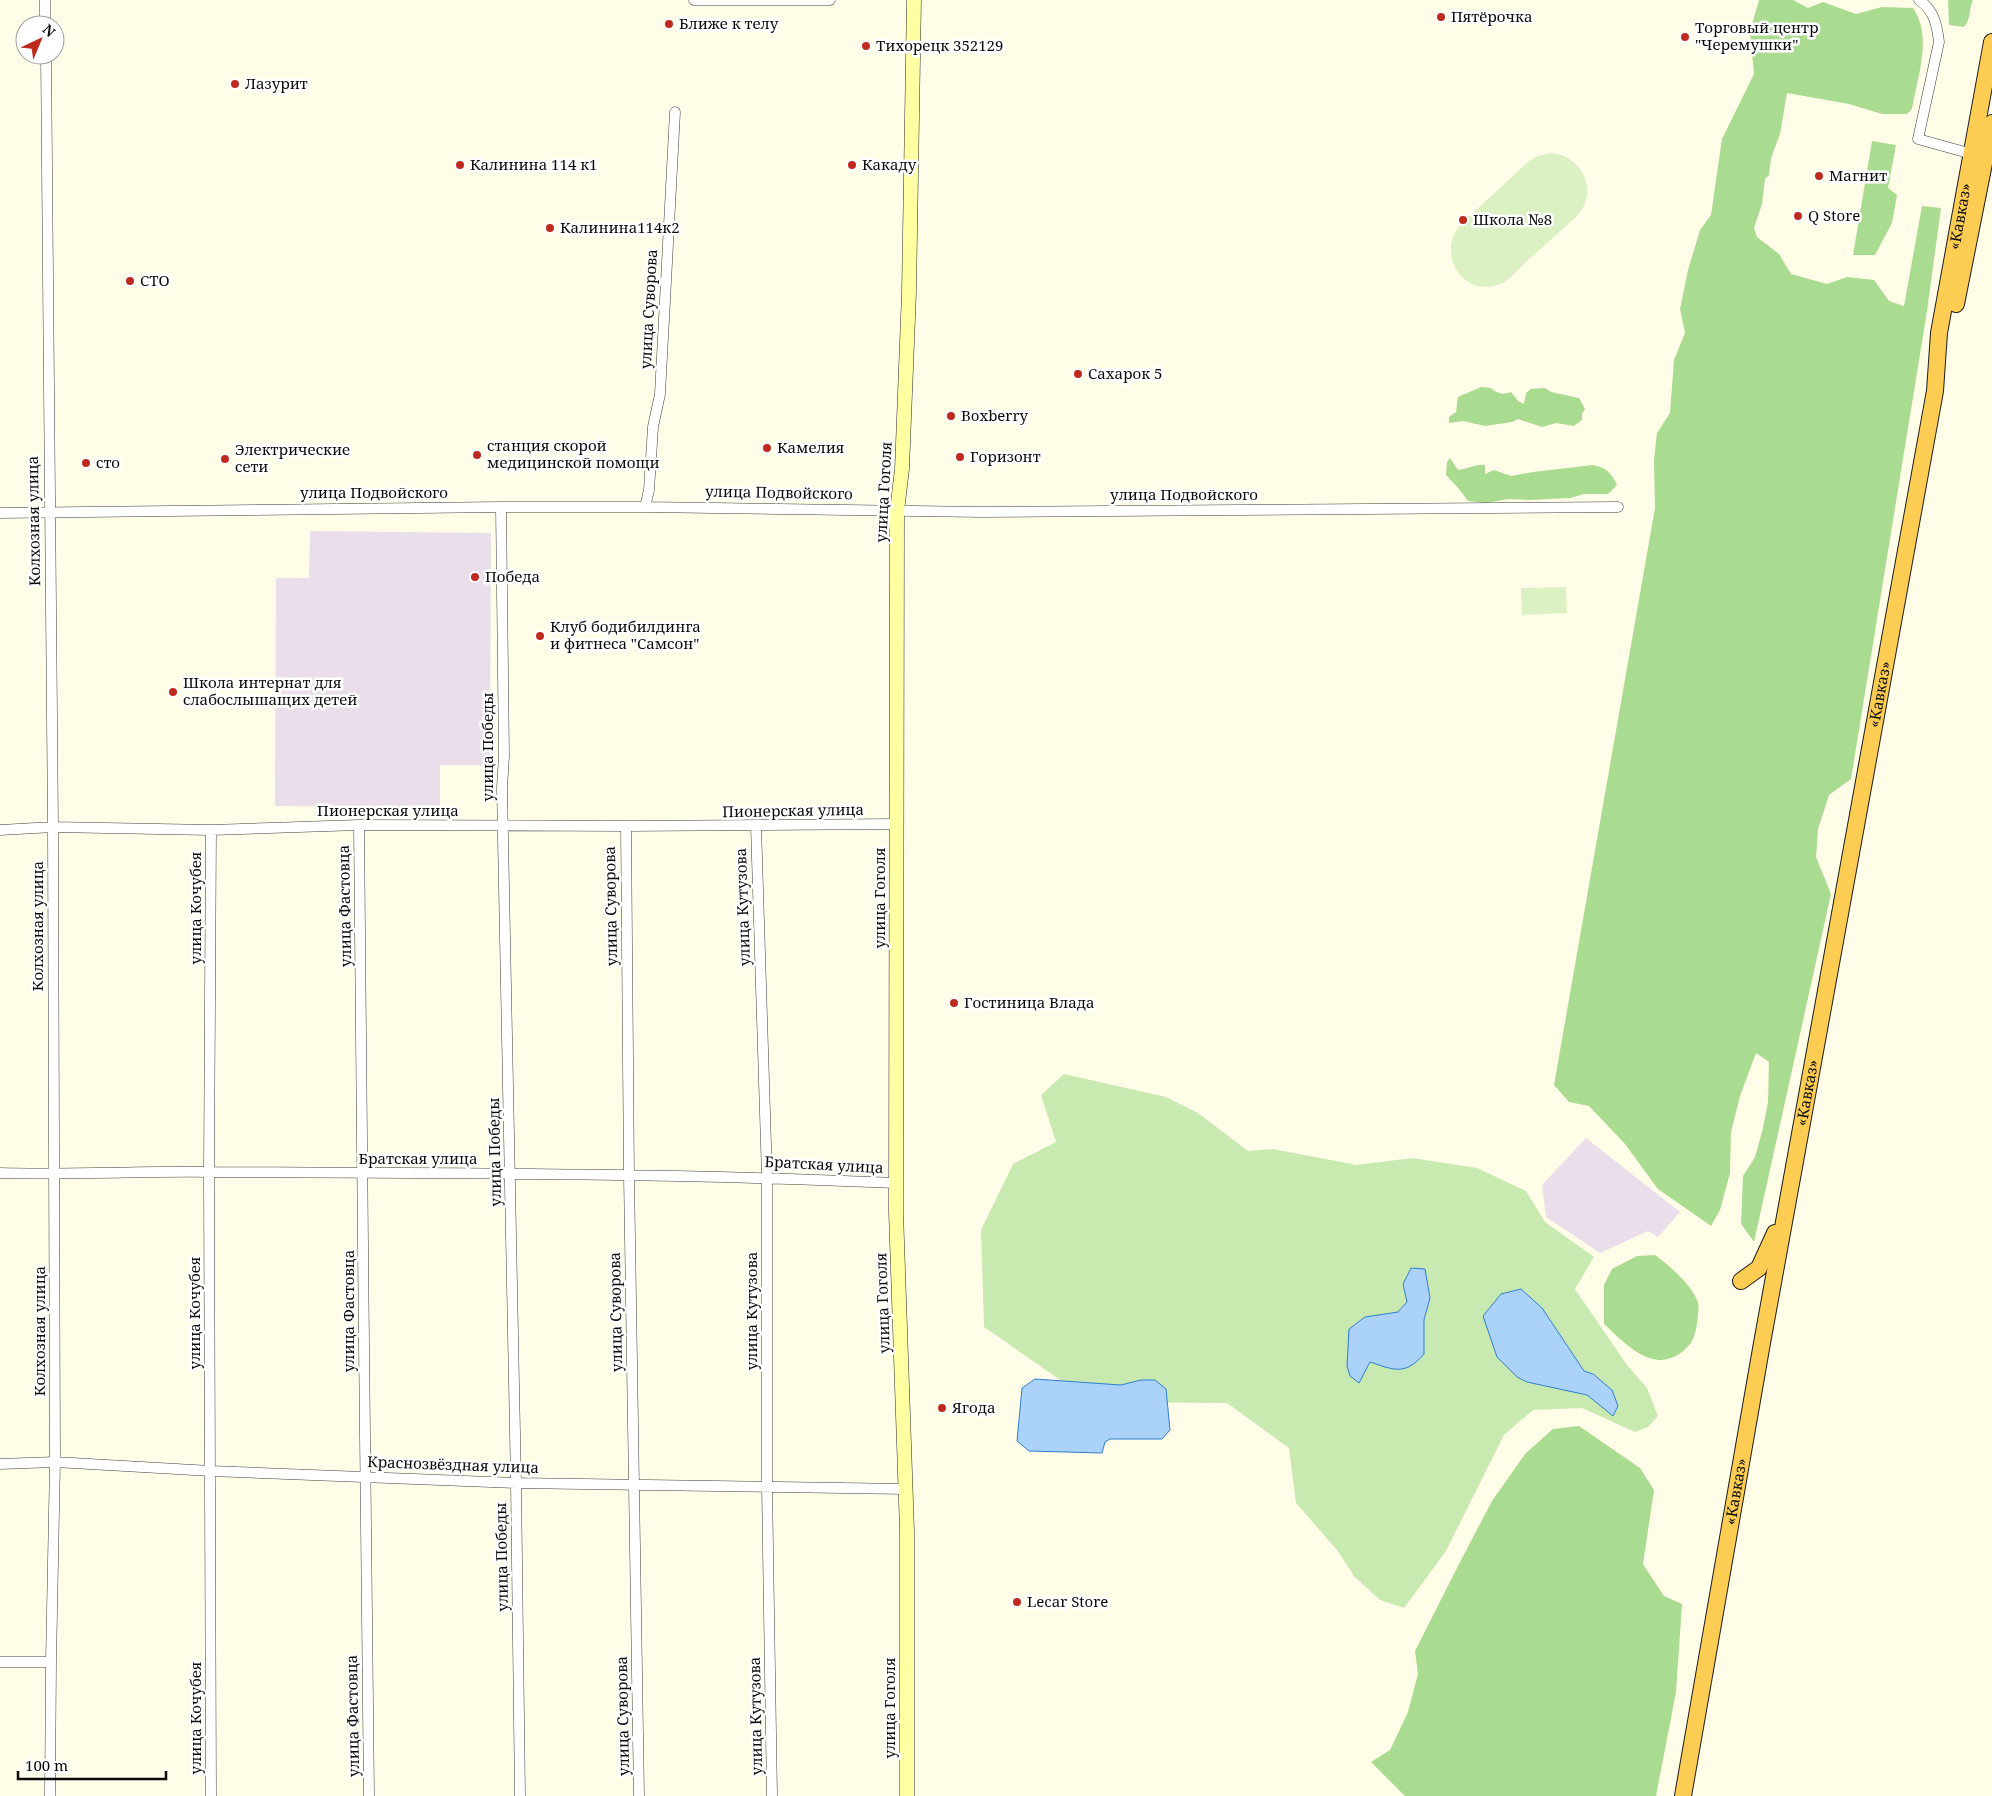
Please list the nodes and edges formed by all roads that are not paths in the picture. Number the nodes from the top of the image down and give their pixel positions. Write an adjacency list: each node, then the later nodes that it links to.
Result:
1 (45, 0): 7 (street)
2 (694, 0): 6 (street)
3 (830, 0): 6 (street)
4 (914, 0): 17 (main road, улица Гоголя)
5 (1919, 0): 12 (street)
6 (802, 1)
7 (45, 15)
8 (1992, 42): 12 (highway, «Кавказ»)
9 (46, 65): 18 (street, Колхозная улица)
10 (674, 112): 15 (street, улица Суворова)
11 (1992, 123): 13 (highway, «Кавказ»)
12 (1972, 154): 13 (highway, «Кавказ»)
13 (1935, 391): 36 (highway, «Кавказ»)
14 (501, 507): 15 (street, улица Подвойского); 18 (street, улица Подвойского); 22 (street, улица Победы)
15 (645, 507): 17 (street, улица Подвойского)
16 (1618, 507): 17 (street, улица Подвойского)
17 (897, 511): 20 (main road, улица Гоголя)
18 (49, 512): 19 (street, улица Подвойского); 25 (street, Колхозная улица)
19 (0, 513)
20 (897, 824): 24 (street, Пионерская улица); 35 (main road, улица Гоголя)
21 (359, 825): 22 (street, Пионерская улица); 27 (street, Пионерская улица); 30 (street, улица Фастовца)
22 (503, 826): 23 (street, Пионерская улица); 32 (street, улица Победы)
23 (626, 826): 24 (street, Пионерская улица); 33 (street, улица Суворова)
24 (756, 826): 34 (street, улица Кутузова)
25 (53, 827): 26 (street, Пионерская улица); 27 (street, Пионерская улица); 31 (street, Колхозная улица)
26 (0, 830)
27 (212, 830): 28 (street, улица Кочубея)
28 (210, 1172): 30 (street, Братская улица); 31 (street, Братская улица); 40 (street, улица Кочубея)
29 (0, 1173): 31 (street, Братская улица)
30 (364, 1174): 32 (street, Братская улица); 41 (street, улица Фастовца)
31 (54, 1175): 38 (street, Колхозная улица)
32 (510, 1175): 33 (street, Братская улица); 42 (street, улица Победы)
33 (629, 1176): 34 (street, Братская улица); 43 (street, улица Суворова)
34 (767, 1177): 35 (street, Братская улица); 44 (street, улица Кутузова)
35 (896, 1183): 45 (main road, улица Гоголя)
36 (1785, 1213): 37 (highway); 55 (highway, «Кавказ»)
37 (1741, 1281)
38 (56, 1462): 39 (street, Краснозвёздная улица); 40 (street, Краснозвёздная улица); 47 (street, Колхозная улица)
39 (0, 1464)
40 (211, 1471): 41 (street, Краснозвёздная улица); 49 (street, улица Кочубея)
41 (364, 1477): 42 (street, Краснозвёздная улица); 50 (street, улица Фастовца)
42 (516, 1483): 43 (street, Краснозвёздная улица); 51 (street, улица Победы)
43 (634, 1484): 44 (street, Краснозвёздная улица); 52 (street, улица Суворова)
44 (767, 1487): 45 (street, Краснозвёздная улица); 53 (street, улица Кутузова)
45 (906, 1488): 54 (main road, улица Гоголя)
46 (0, 1662): 47 (street)
47 (51, 1662): 48 (street, Колхозная улица)
48 (50, 1796)
49 (210, 1796)
50 (369, 1796)
51 (520, 1796)
52 (639, 1796)
53 (772, 1796)
54 (906, 1796)
55 (1683, 1796)

